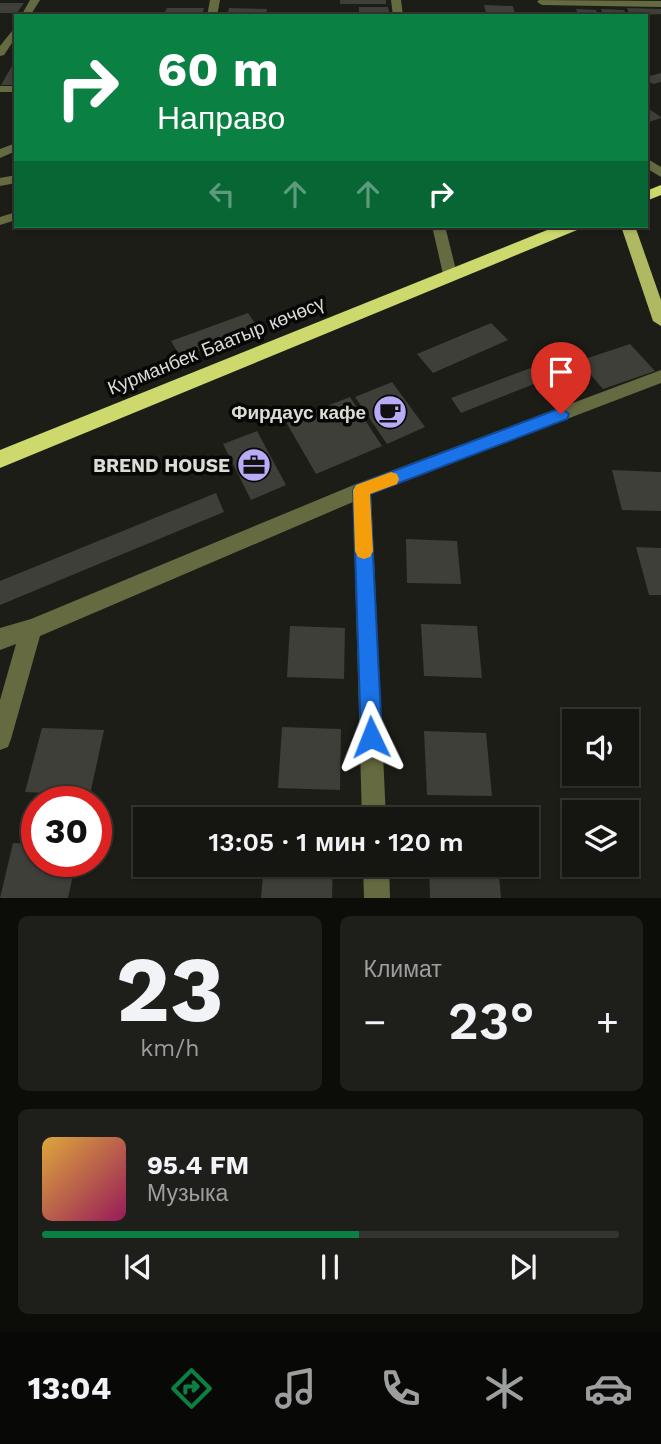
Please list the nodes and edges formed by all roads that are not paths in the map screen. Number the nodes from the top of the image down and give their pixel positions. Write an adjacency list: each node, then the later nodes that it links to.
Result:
1 (542, 1): 2 (street)
2 (661, 4)
3 (14, 32): 4 (street)
4 (0, 53)
5 (438, 228): 8 (street)
6 (565, 228): 8 (highway, Курманбек Баатыр көчөсү)
7 (629, 228): 9 (main road)
8 (450, 274): 11 (highway, Курманбек Баатыр көчөсү)
9 (661, 320)
10 (661, 376): 12 (street)
11 (0, 459)
12 (362, 490): 13 (street); 16 (street)
13 (31, 629): 14 (street); 15 (street)
14 (0, 639)
15 (0, 738)
16 (374, 807)
17 (376, 877): 18 (street)
18 (377, 898)

